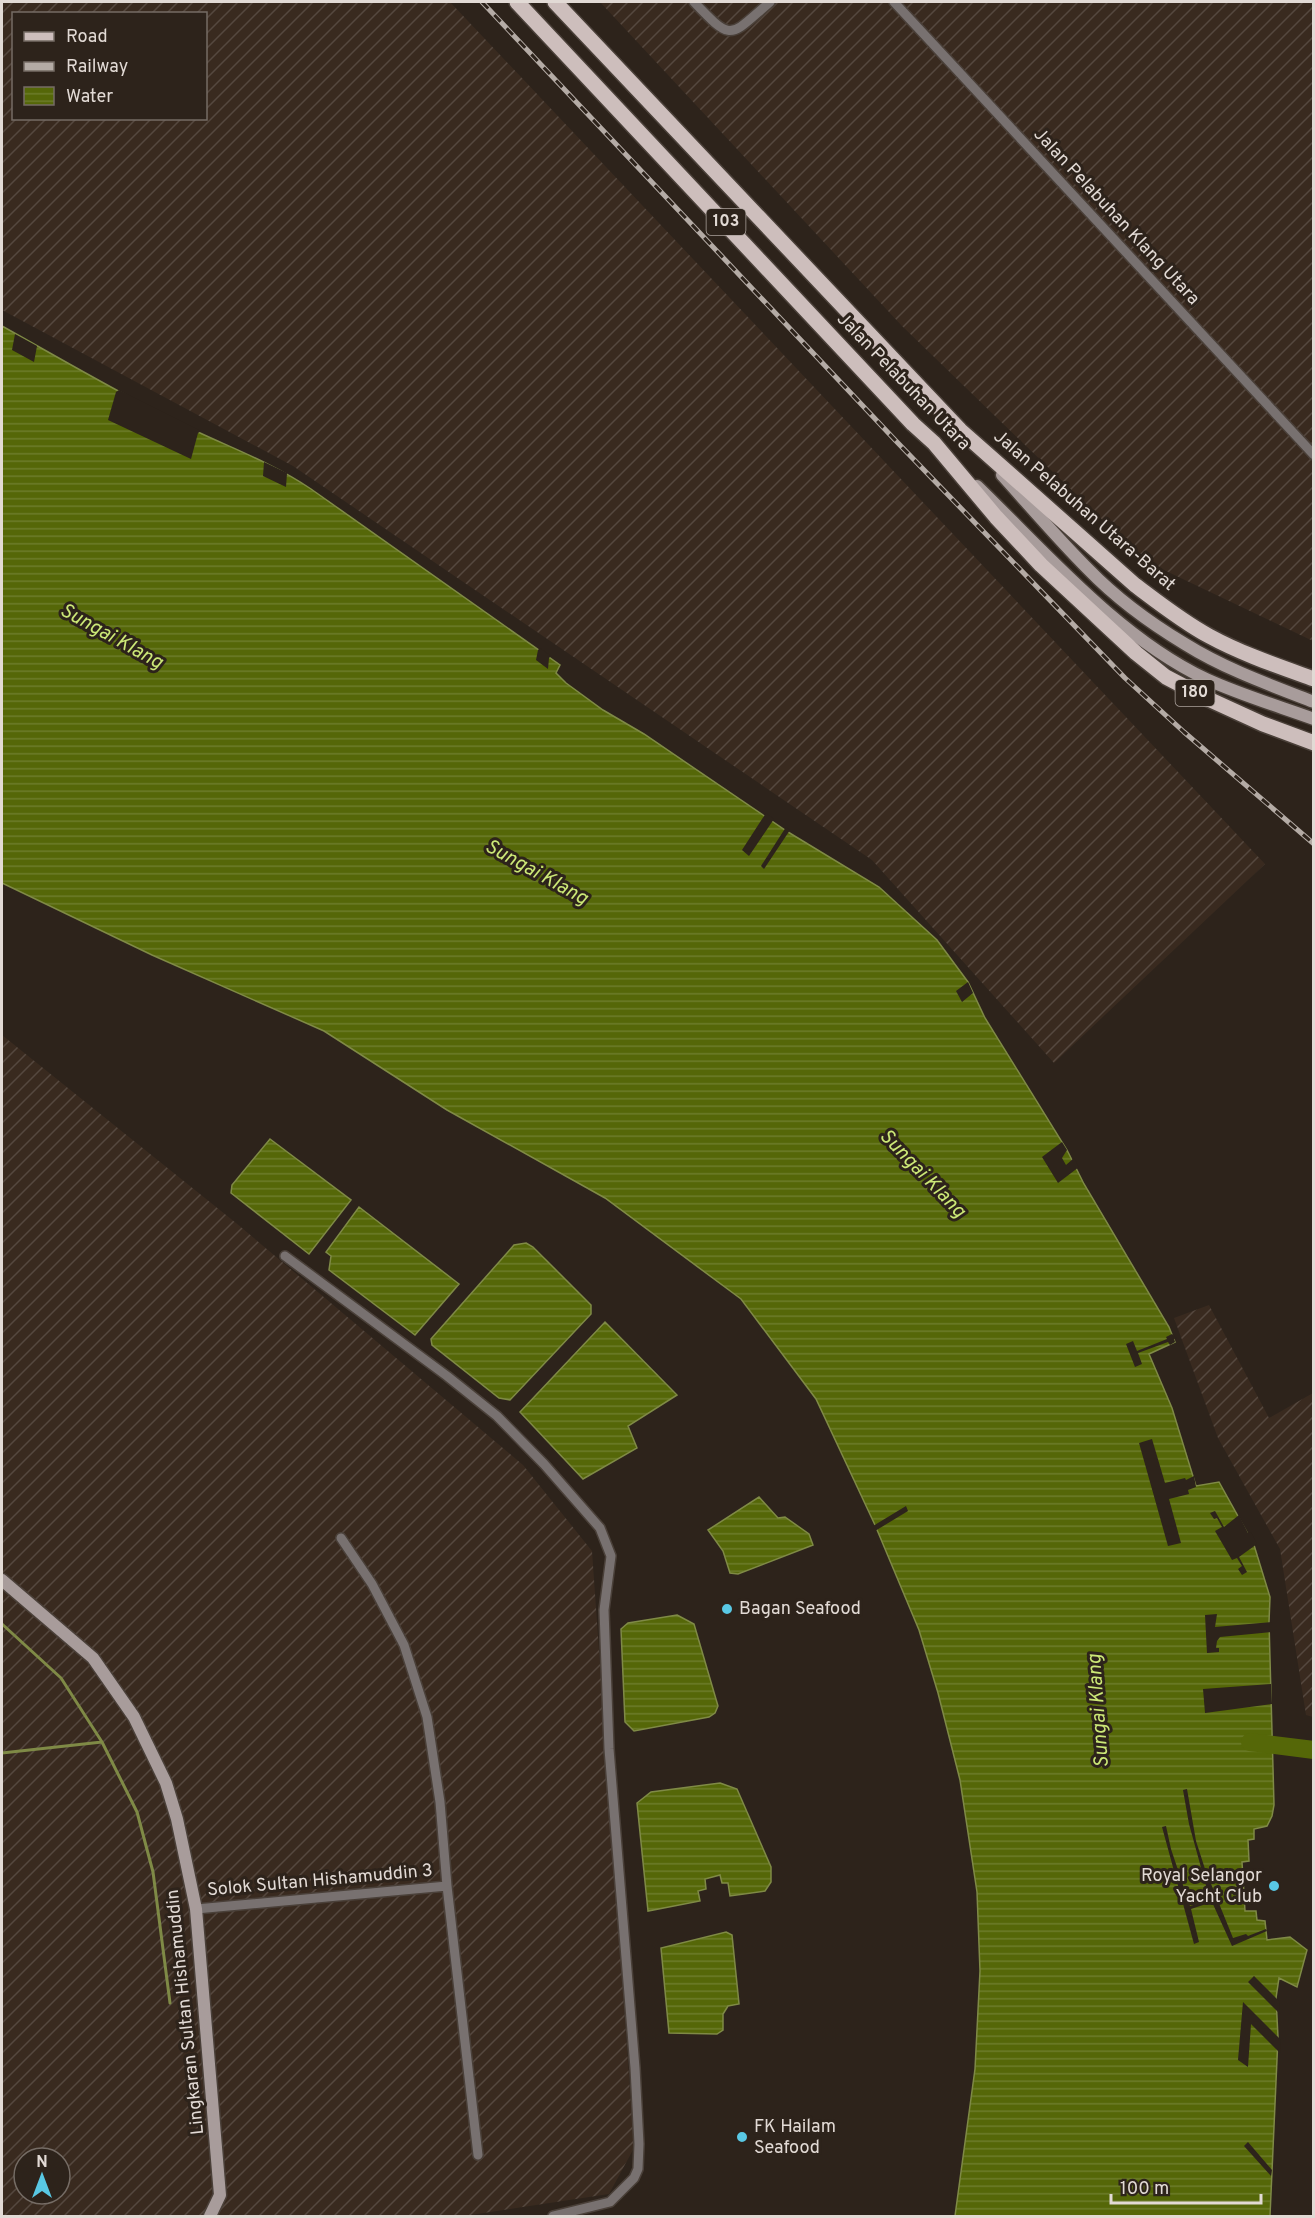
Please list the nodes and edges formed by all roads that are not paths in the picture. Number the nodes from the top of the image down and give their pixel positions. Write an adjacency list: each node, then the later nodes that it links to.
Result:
1 (517, 2): 7 (main road, Jalan Pelabuhan Utara / 103)
2 (555, 2): 6 (main road, Jalan Pelabuhan Utara / 103)
3 (694, 2): 4 (street)
4 (770, 2)
5 (894, 2): 8 (street, Jalan Pelabuhan Klang Utara)
6 (960, 430): 9 (main road, Jalan Pelabuhan Utara-Barat); 10 (main road, Jalan Pelabuhan Utara / 103)
7 (934, 443): 11 (main road, Jalan Pelabuhan Utara / 103); 12 (main road, 180)
8 (1314, 455)
9 (1314, 679)
10 (1314, 702)
11 (1314, 719)
12 (1314, 743)
13 (285, 1256): 20 (street)
14 (341, 1538): 16 (street)
15 (2, 1580): 17 (main road, Lingkaran Sultan Hishamuddin)
16 (447, 1886): 17 (street, Solok Sultan Hishamuddin 3); 18 (street)
17 (196, 1909): 19 (main road, Lingkaran Sultan Hishamuddin)
18 (478, 2155)
19 (210, 2217)
20 (553, 2217)

